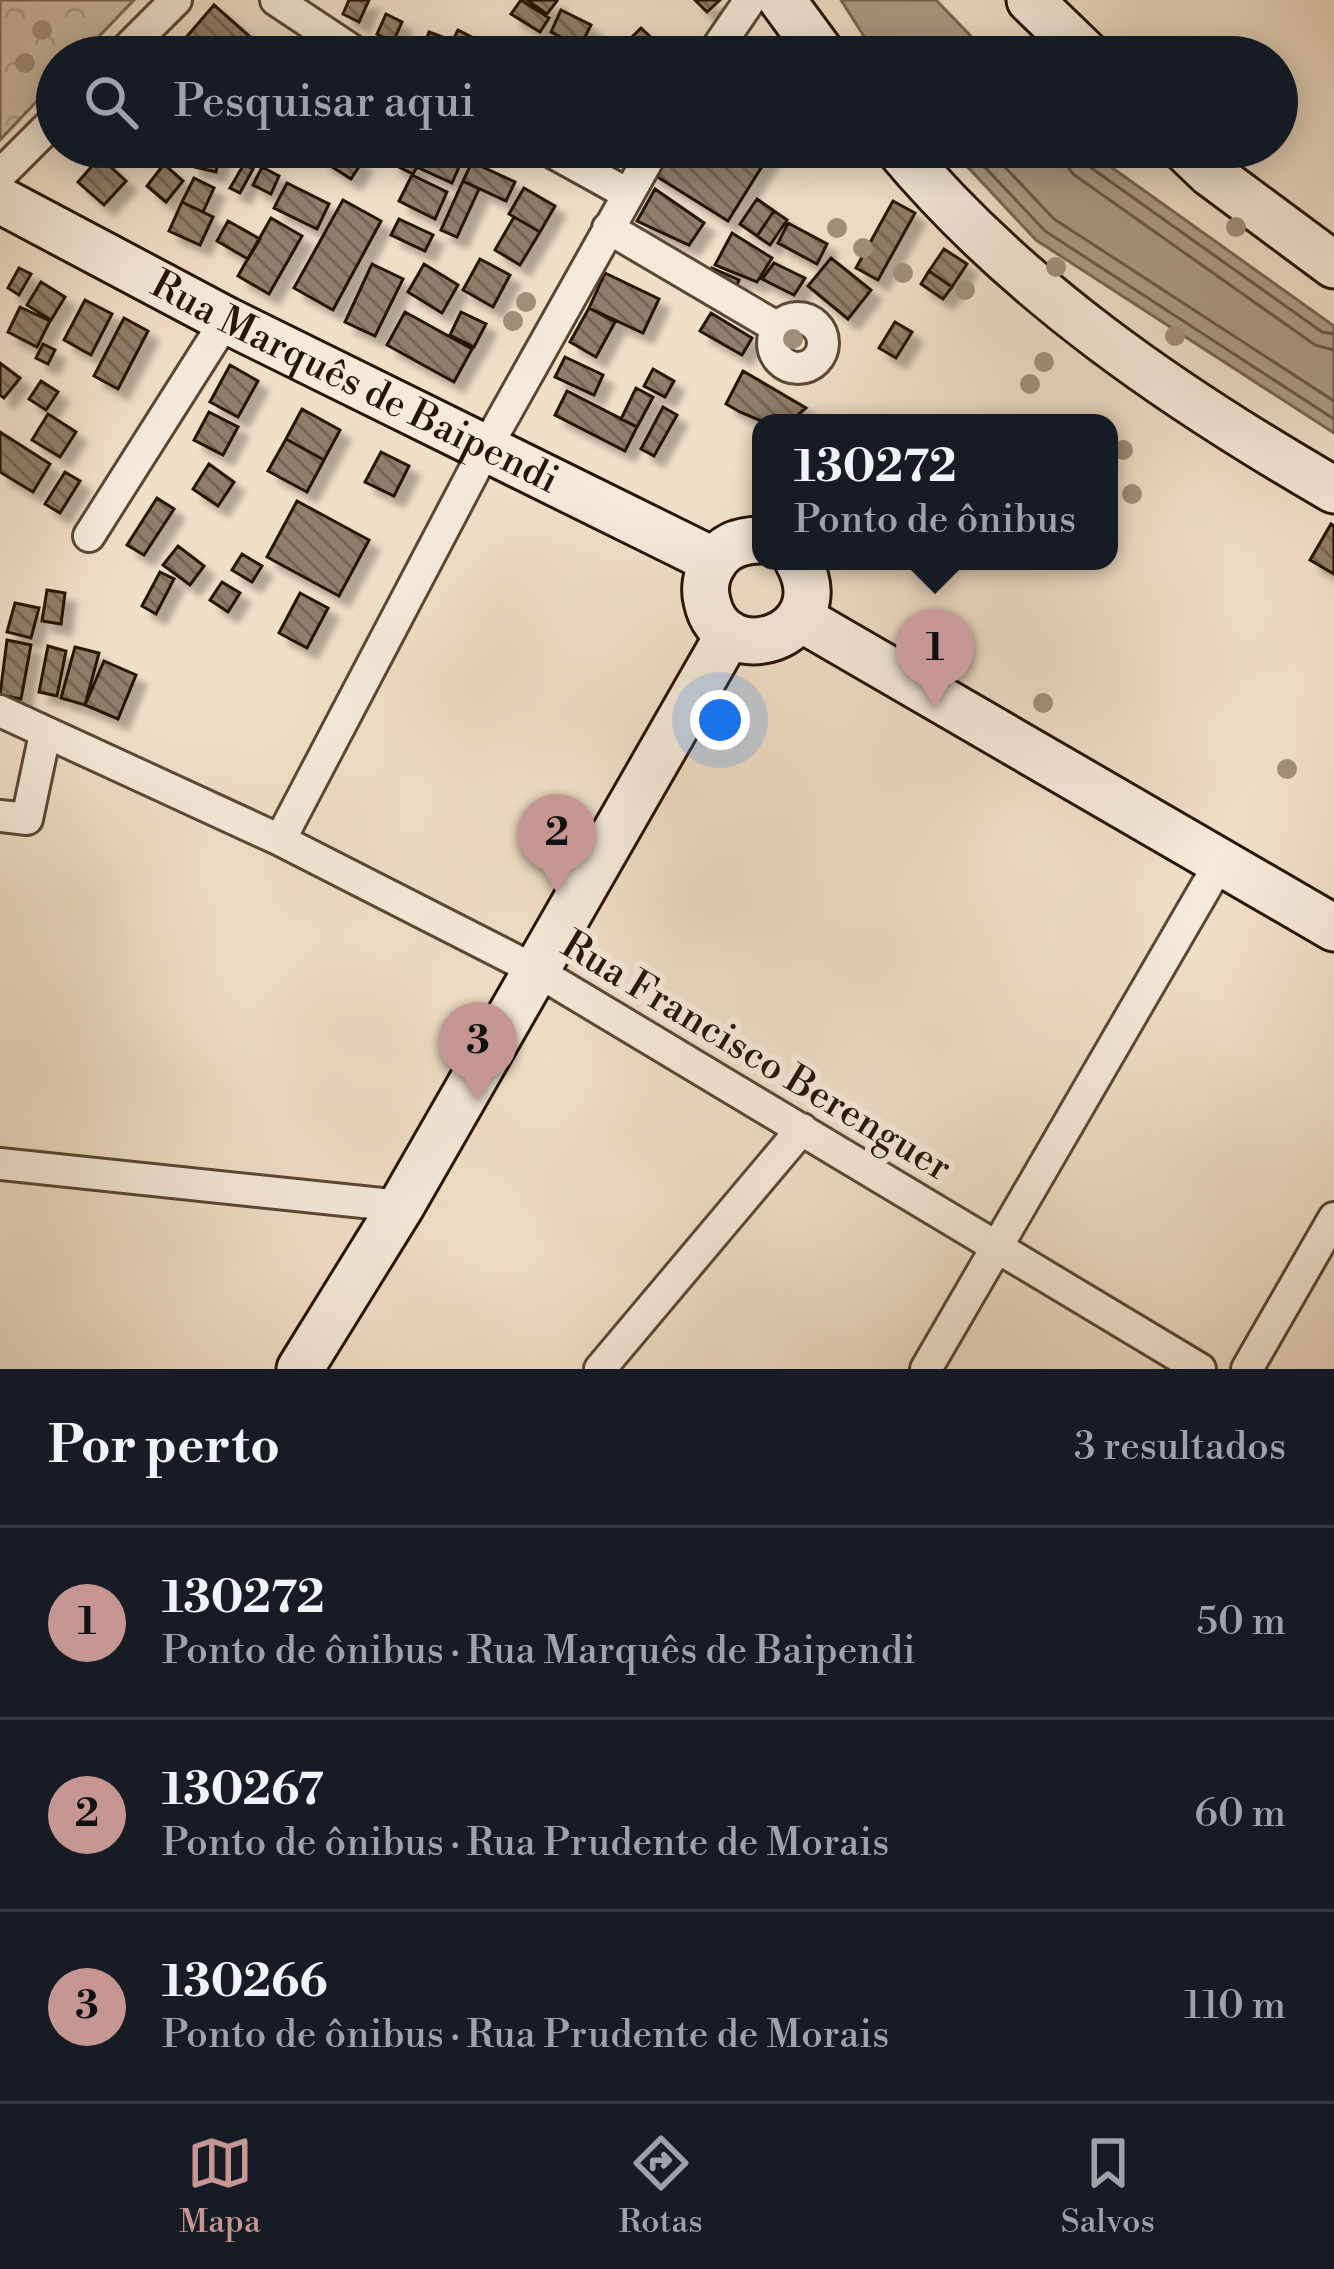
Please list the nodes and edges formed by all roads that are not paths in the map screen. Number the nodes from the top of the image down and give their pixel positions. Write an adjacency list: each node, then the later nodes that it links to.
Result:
1 (176, 0): 6 (street)
2 (276, 0): 7 (street)
3 (750, 0): 8 (street)
4 (782, 0): 9 (street)
5 (1030, 0): 10 (street)
6 (140, 36)
7 (330, 36)
8 (726, 36)
9 (809, 36)
10 (1067, 36)
11 (36, 139): 16 (street)
12 (580, 168): 17 (street)
13 (642, 168): 17 (street)
14 (916, 168): 24 (street)
15 (1205, 168): 20 (street)
16 (0, 175)
17 (626, 193): 19 (street)
18 (0, 200): 21 (street, Rua Marquês de Baipendi)
19 (608, 228): 22 (street); 23 (street)
20 (1334, 265)
21 (226, 320): 23 (street, Rua Marquês de Baipendi); 25 (street)
22 (778, 328)
23 (486, 448): 27 (street, Rua Marquês de Baipendi); 34 (street)
24 (1334, 490)
25 (89, 536)
26 (752, 542): 27 (street)
27 (714, 562): 30 (street)
28 (801, 570): 29 (street)
29 (800, 618): 30 (street); 35 (street)
30 (729, 634): 37 (street)
31 (0, 711): 32 (street, Rua Francisco Berenguer)
32 (45, 734): 33 (street); 34 (street, Rua Francisco Berenguer)
33 (0, 816)
34 (280, 840): 37 (street, Rua Francisco Berenguer)
35 (1221, 861): 36 (street); 42 (street)
36 (1334, 928)
37 (535, 970): 38 (street, Rua Francisco Berenguer); 40 (street)
38 (802, 1130): 42 (street, Rua Francisco Berenguer); 44 (street)
39 (0, 1164): 40 (street)
40 (401, 1207): 43 (street)
41 (1334, 1218): 47 (street)
42 (998, 1247): 45 (street); 46 (street, Rua Francisco Berenguer)
43 (300, 1369)
44 (600, 1369)
45 (926, 1369)
46 (1200, 1369)
47 (1247, 1369)

